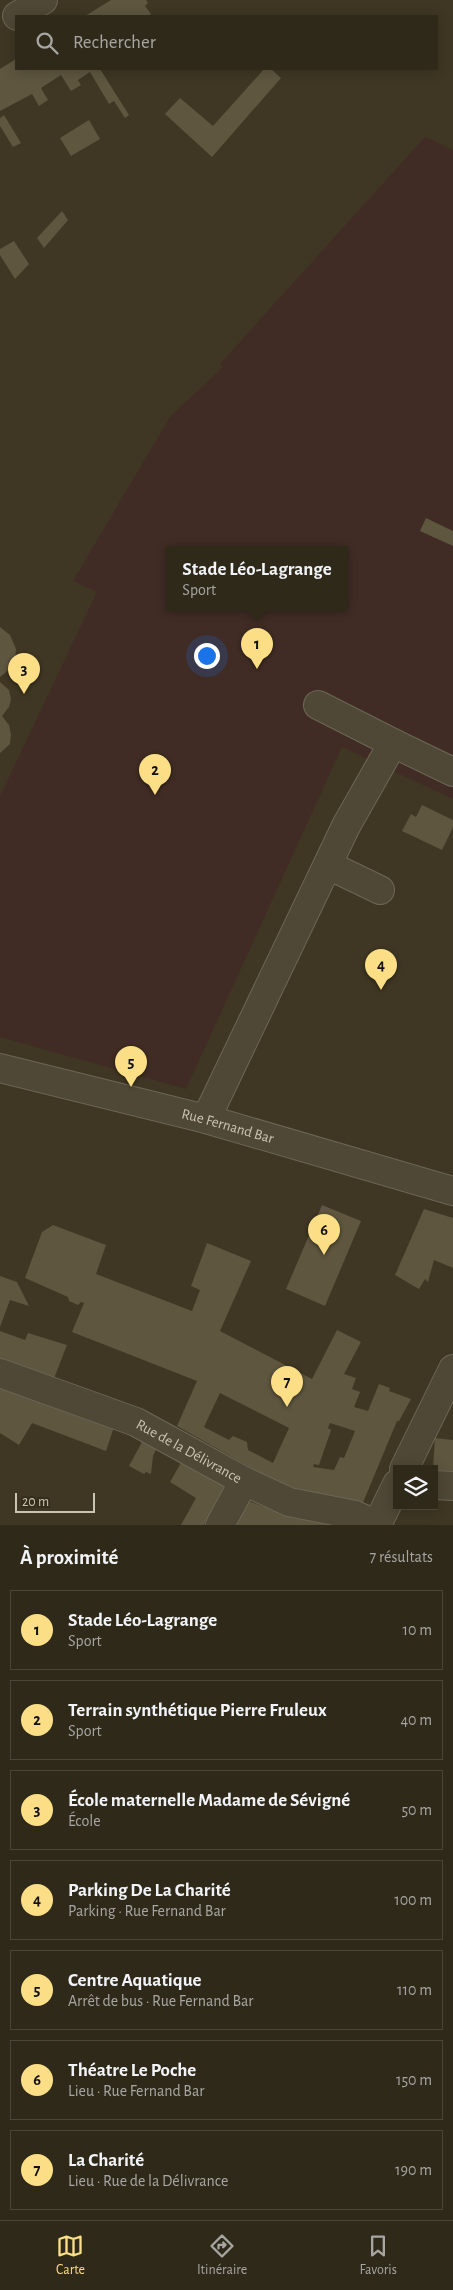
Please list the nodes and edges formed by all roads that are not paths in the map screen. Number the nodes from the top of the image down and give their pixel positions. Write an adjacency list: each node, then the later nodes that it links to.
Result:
1 (43, 0): 2 (street)
2 (20, 15)
3 (15, 18): 4 (street)
4 (0, 27)
5 (318, 705): 6 (street)
6 (394, 743): 7 (street); 8 (street)
7 (453, 772)
8 (328, 865): 9 (street); 11 (street)
9 (380, 890)
10 (0, 1068): 11 (street, Rue Fernand Bar)
11 (206, 1119): 12 (street, Rue Fernand Bar)
12 (453, 1191)
13 (453, 1369): 15 (street)
14 (0, 1373): 17 (street, Rue de la Délivrance)
15 (441, 1420): 16 (street)
16 (407, 1465)
17 (244, 1482): 21 (street); 22 (street, Rue de la Délivrance)
18 (438, 1484): 19 (street)
19 (453, 1486)
20 (393, 1492): 22 (street)
21 (220, 1525)
22 (377, 1525)

